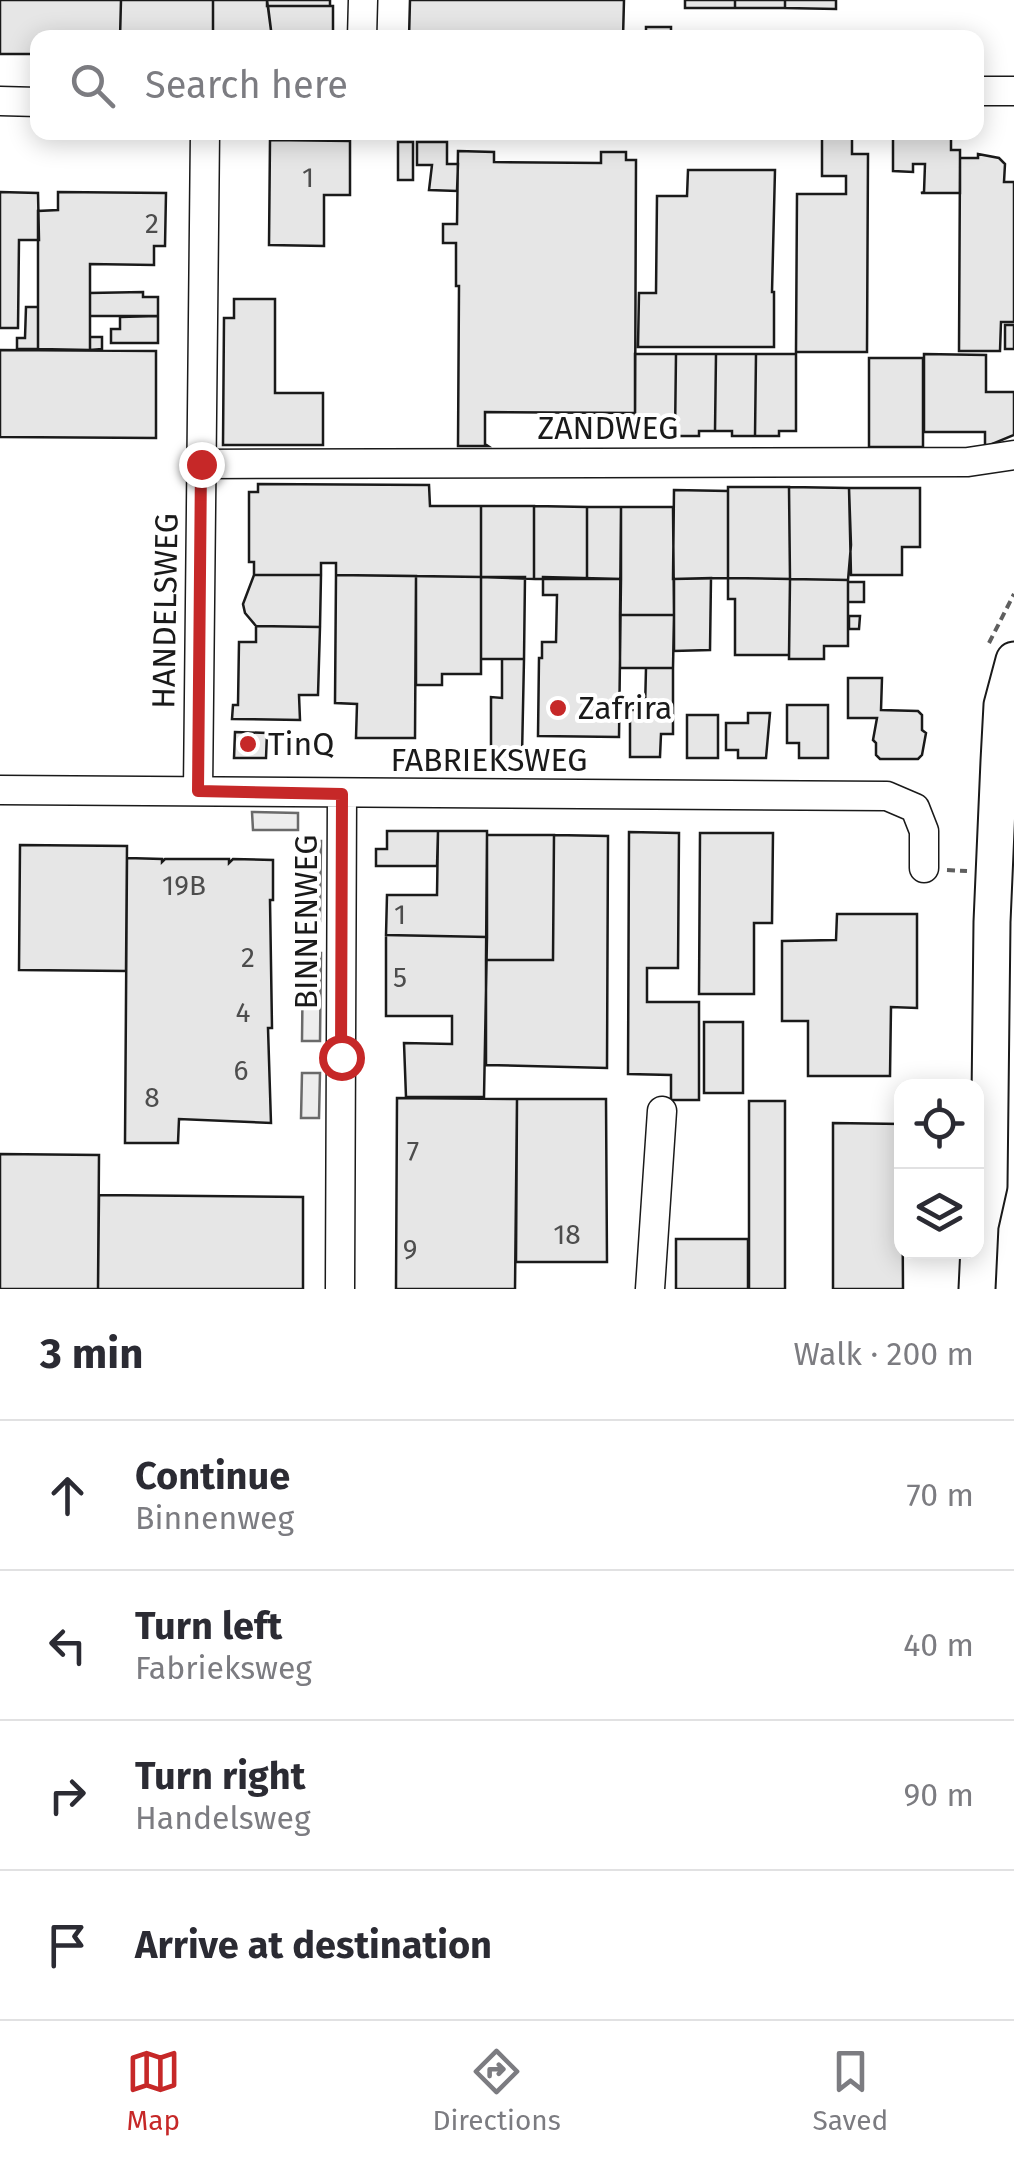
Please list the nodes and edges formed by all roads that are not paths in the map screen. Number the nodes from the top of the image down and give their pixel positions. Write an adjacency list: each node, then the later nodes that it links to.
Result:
1 (363, 0): 2 (street)
2 (362, 30)
3 (984, 91): 4 (street)
4 (1014, 91)
5 (0, 101): 6 (street)
6 (30, 102)
7 (205, 140): 9 (street, HANDELSWEG)
8 (1014, 455): 9 (street, ZANDWEG)
9 (201, 464): 12 (street, HANDELSWEG)
10 (1014, 660): 16 (main road)
11 (0, 790): 12 (street, FABRIEKSWEG)
12 (198, 791): 13 (street, FABRIEKSWEG)
13 (342, 794): 14 (street, FABRIEKSWEG); 17 (street, BINNENWEG)
14 (924, 868)
15 (662, 1112): 18 (street)
16 (989, 1186): 19 (main road); 20 (main road)
17 (340, 1289)
18 (650, 1289)
19 (977, 1289)
20 (1000, 1289)

